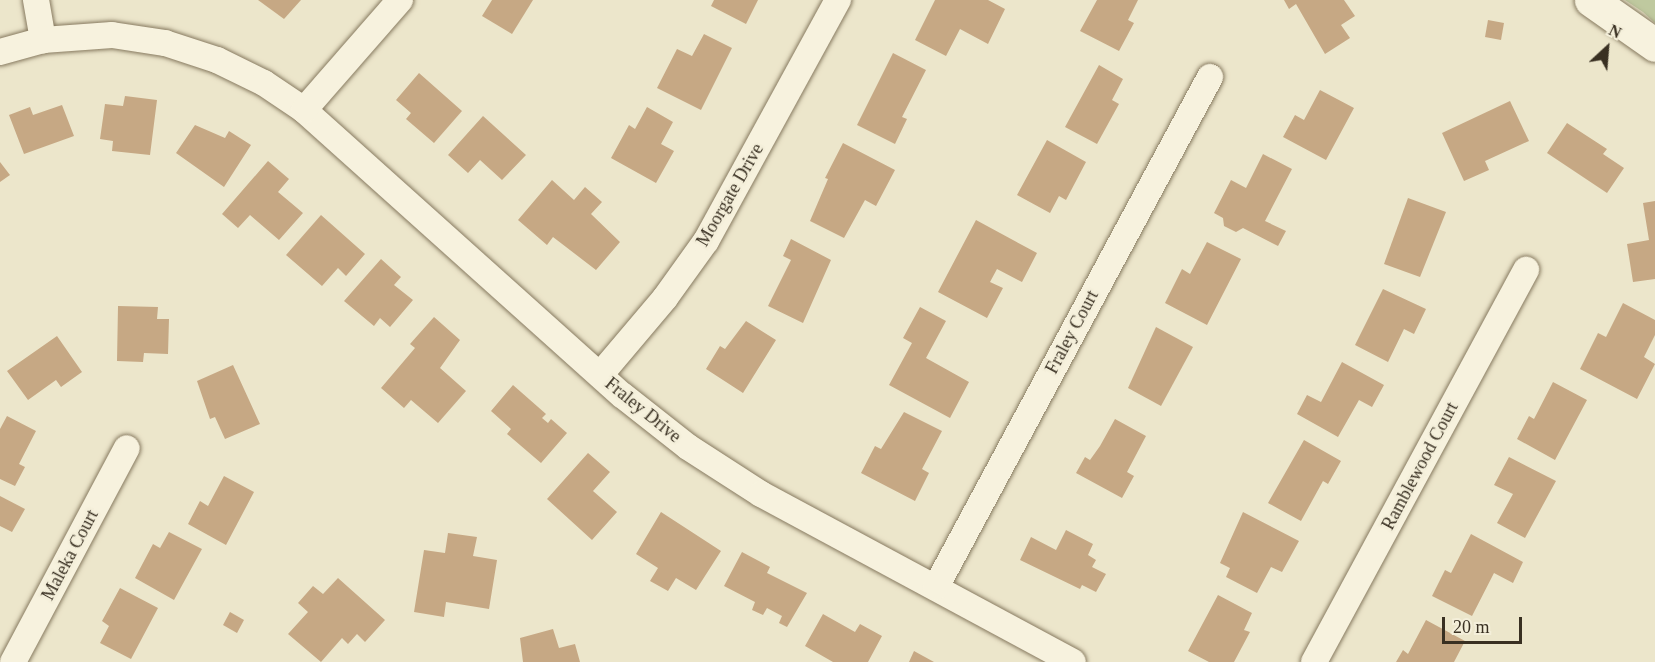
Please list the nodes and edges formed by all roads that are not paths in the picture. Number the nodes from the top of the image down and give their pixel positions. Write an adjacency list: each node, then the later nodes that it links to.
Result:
1 (36, 0): 5 (street)
2 (399, 0): 9 (street)
3 (838, 0): 11 (street, Moorgate Drive)
4 (1592, 0): 6 (main road)
5 (43, 40): 7 (street, Fraley Drive); 9 (street, Fraley Drive)
6 (1655, 45)
7 (0, 52)
8 (1210, 77): 13 (street, Fraley Court)
9 (304, 110): 11 (street, Fraley Drive)
10 (1526, 270): 16 (street, Ramblewood Court)
11 (600, 375): 13 (street, Fraley Drive)
12 (127, 448): 14 (street, Maleka Court)
13 (936, 587): 15 (street, Fraley Drive)
14 (13, 662)
15 (1073, 662)
16 (1314, 662)

